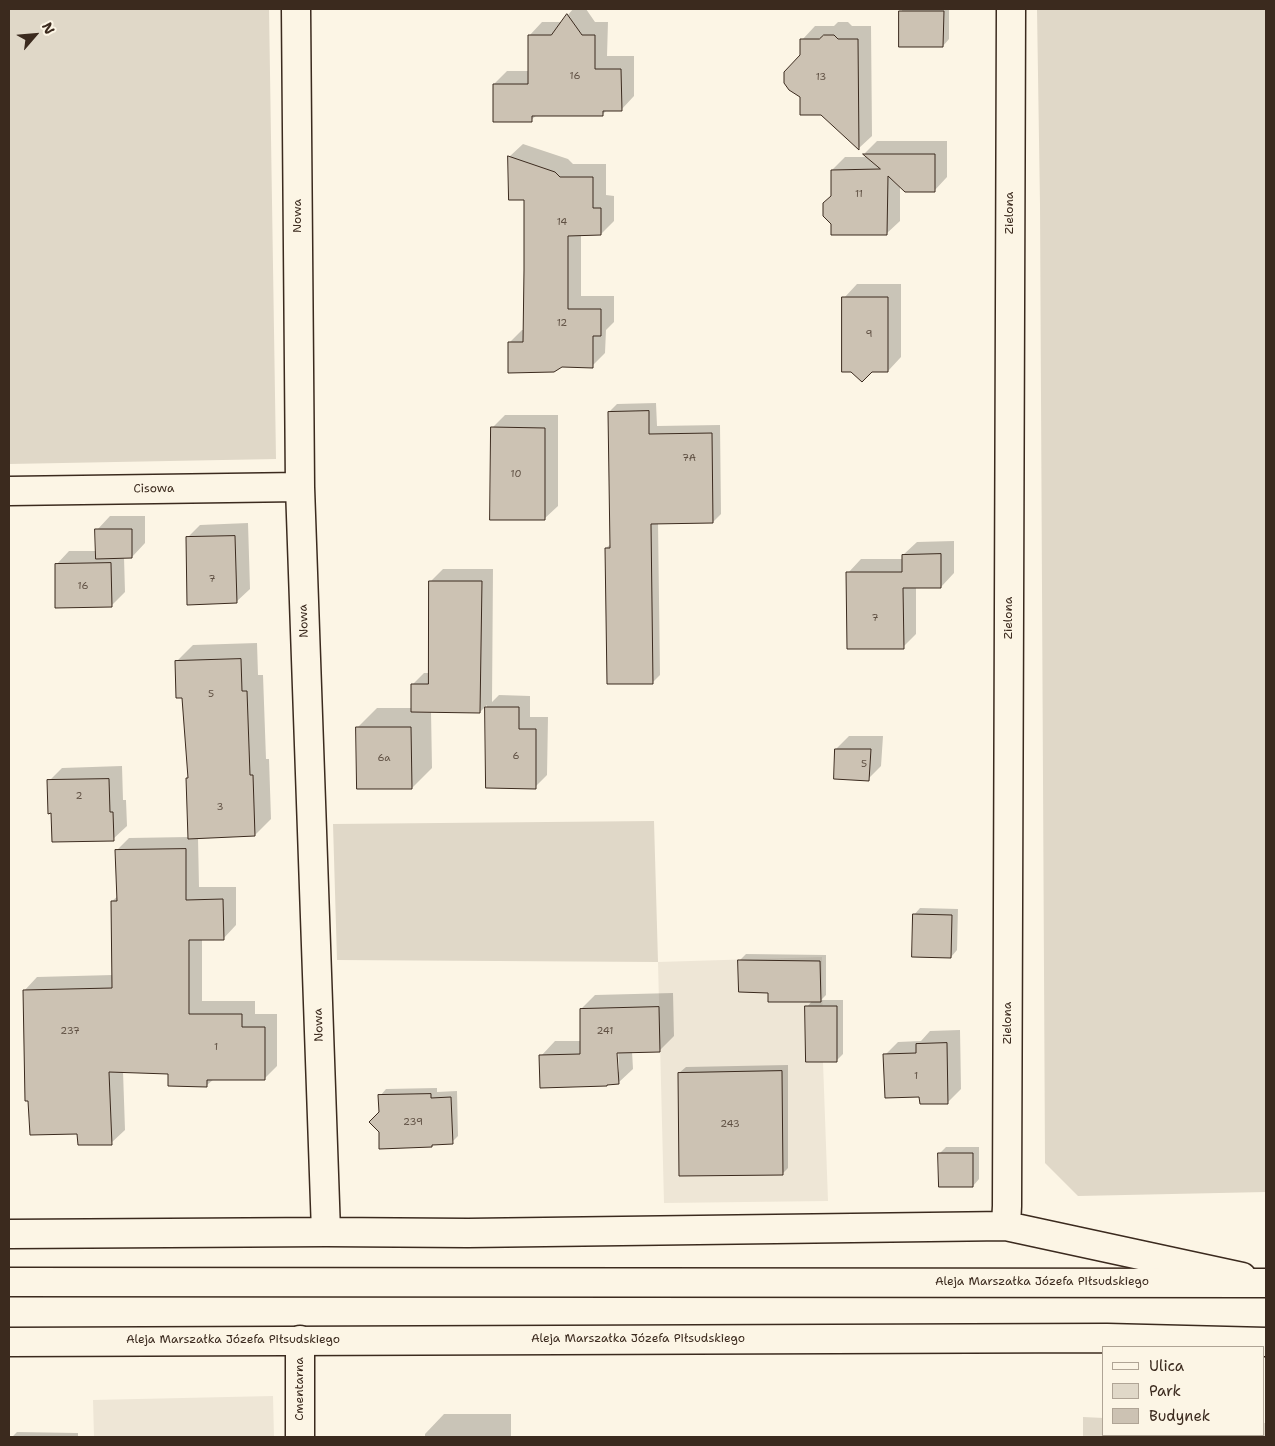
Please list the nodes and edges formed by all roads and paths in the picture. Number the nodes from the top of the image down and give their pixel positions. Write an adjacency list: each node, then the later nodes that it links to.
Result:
1 (296, 9): 3 (street, Nowa)
2 (1011, 9): 5 (street, Zielona)
3 (300, 487): 4 (street, Cisowa); 6 (street, Nowa)
4 (9, 491)
5 (1006, 1226): 6 (street); 9 (street)
6 (326, 1232): 7 (street)
7 (9, 1234)
8 (9, 1282): 9 (street, Aleja Marszałka Józefa Piłsudskiego)
9 (1266, 1282)
10 (300, 1340): 11 (street, Aleja Marszałka Józefa Piłsudskiego); 12 (street, Aleja Marszałka Józefa Piłsudskiego); 13 (street, Cmentarna)
11 (9, 1342)
12 (1266, 1342)
13 (300, 1437)

